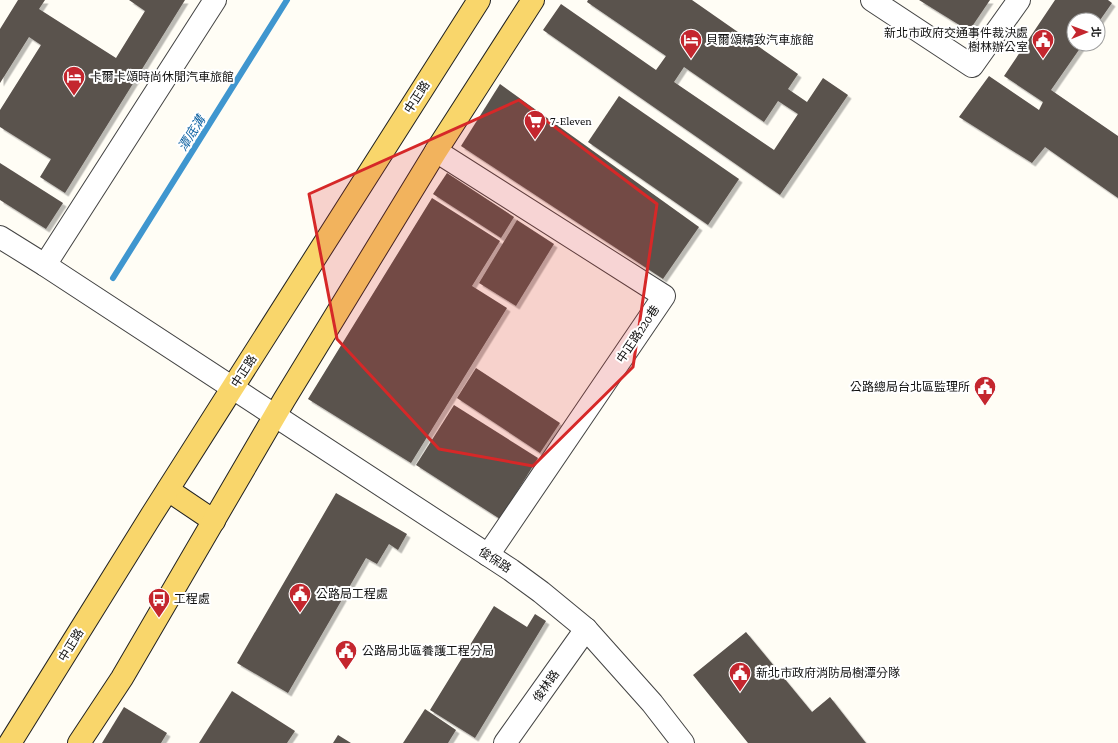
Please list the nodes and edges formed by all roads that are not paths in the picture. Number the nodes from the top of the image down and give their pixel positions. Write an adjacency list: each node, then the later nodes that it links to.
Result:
1 (215, 0): 8 (street)
2 (479, 0): 9 (main road, 中正路)
3 (533, 0): 6 (main road)
4 (872, 0): 5 (street)
5 (1019, 0)
6 (436, 151): 10 (main road); 13 (street, 中正路220巷)
7 (0, 237): 8 (street, 俊保路)
8 (45, 265): 9 (street, 俊保路)
9 (233, 388): 10 (street, 俊保路); 11 (main road, 中正路)
10 (274, 416): 12 (main road); 13 (street, 俊保路)
11 (168, 490): 12 (main road); 15 (main road, 中正路)
12 (214, 521): 16 (main road)
13 (488, 555): 14 (street, 俊保路)
14 (586, 629): 17 (street, 俊林路); 18 (street, 俊保路)
15 (10, 743)
16 (79, 743)
17 (505, 743)
18 (683, 743)

